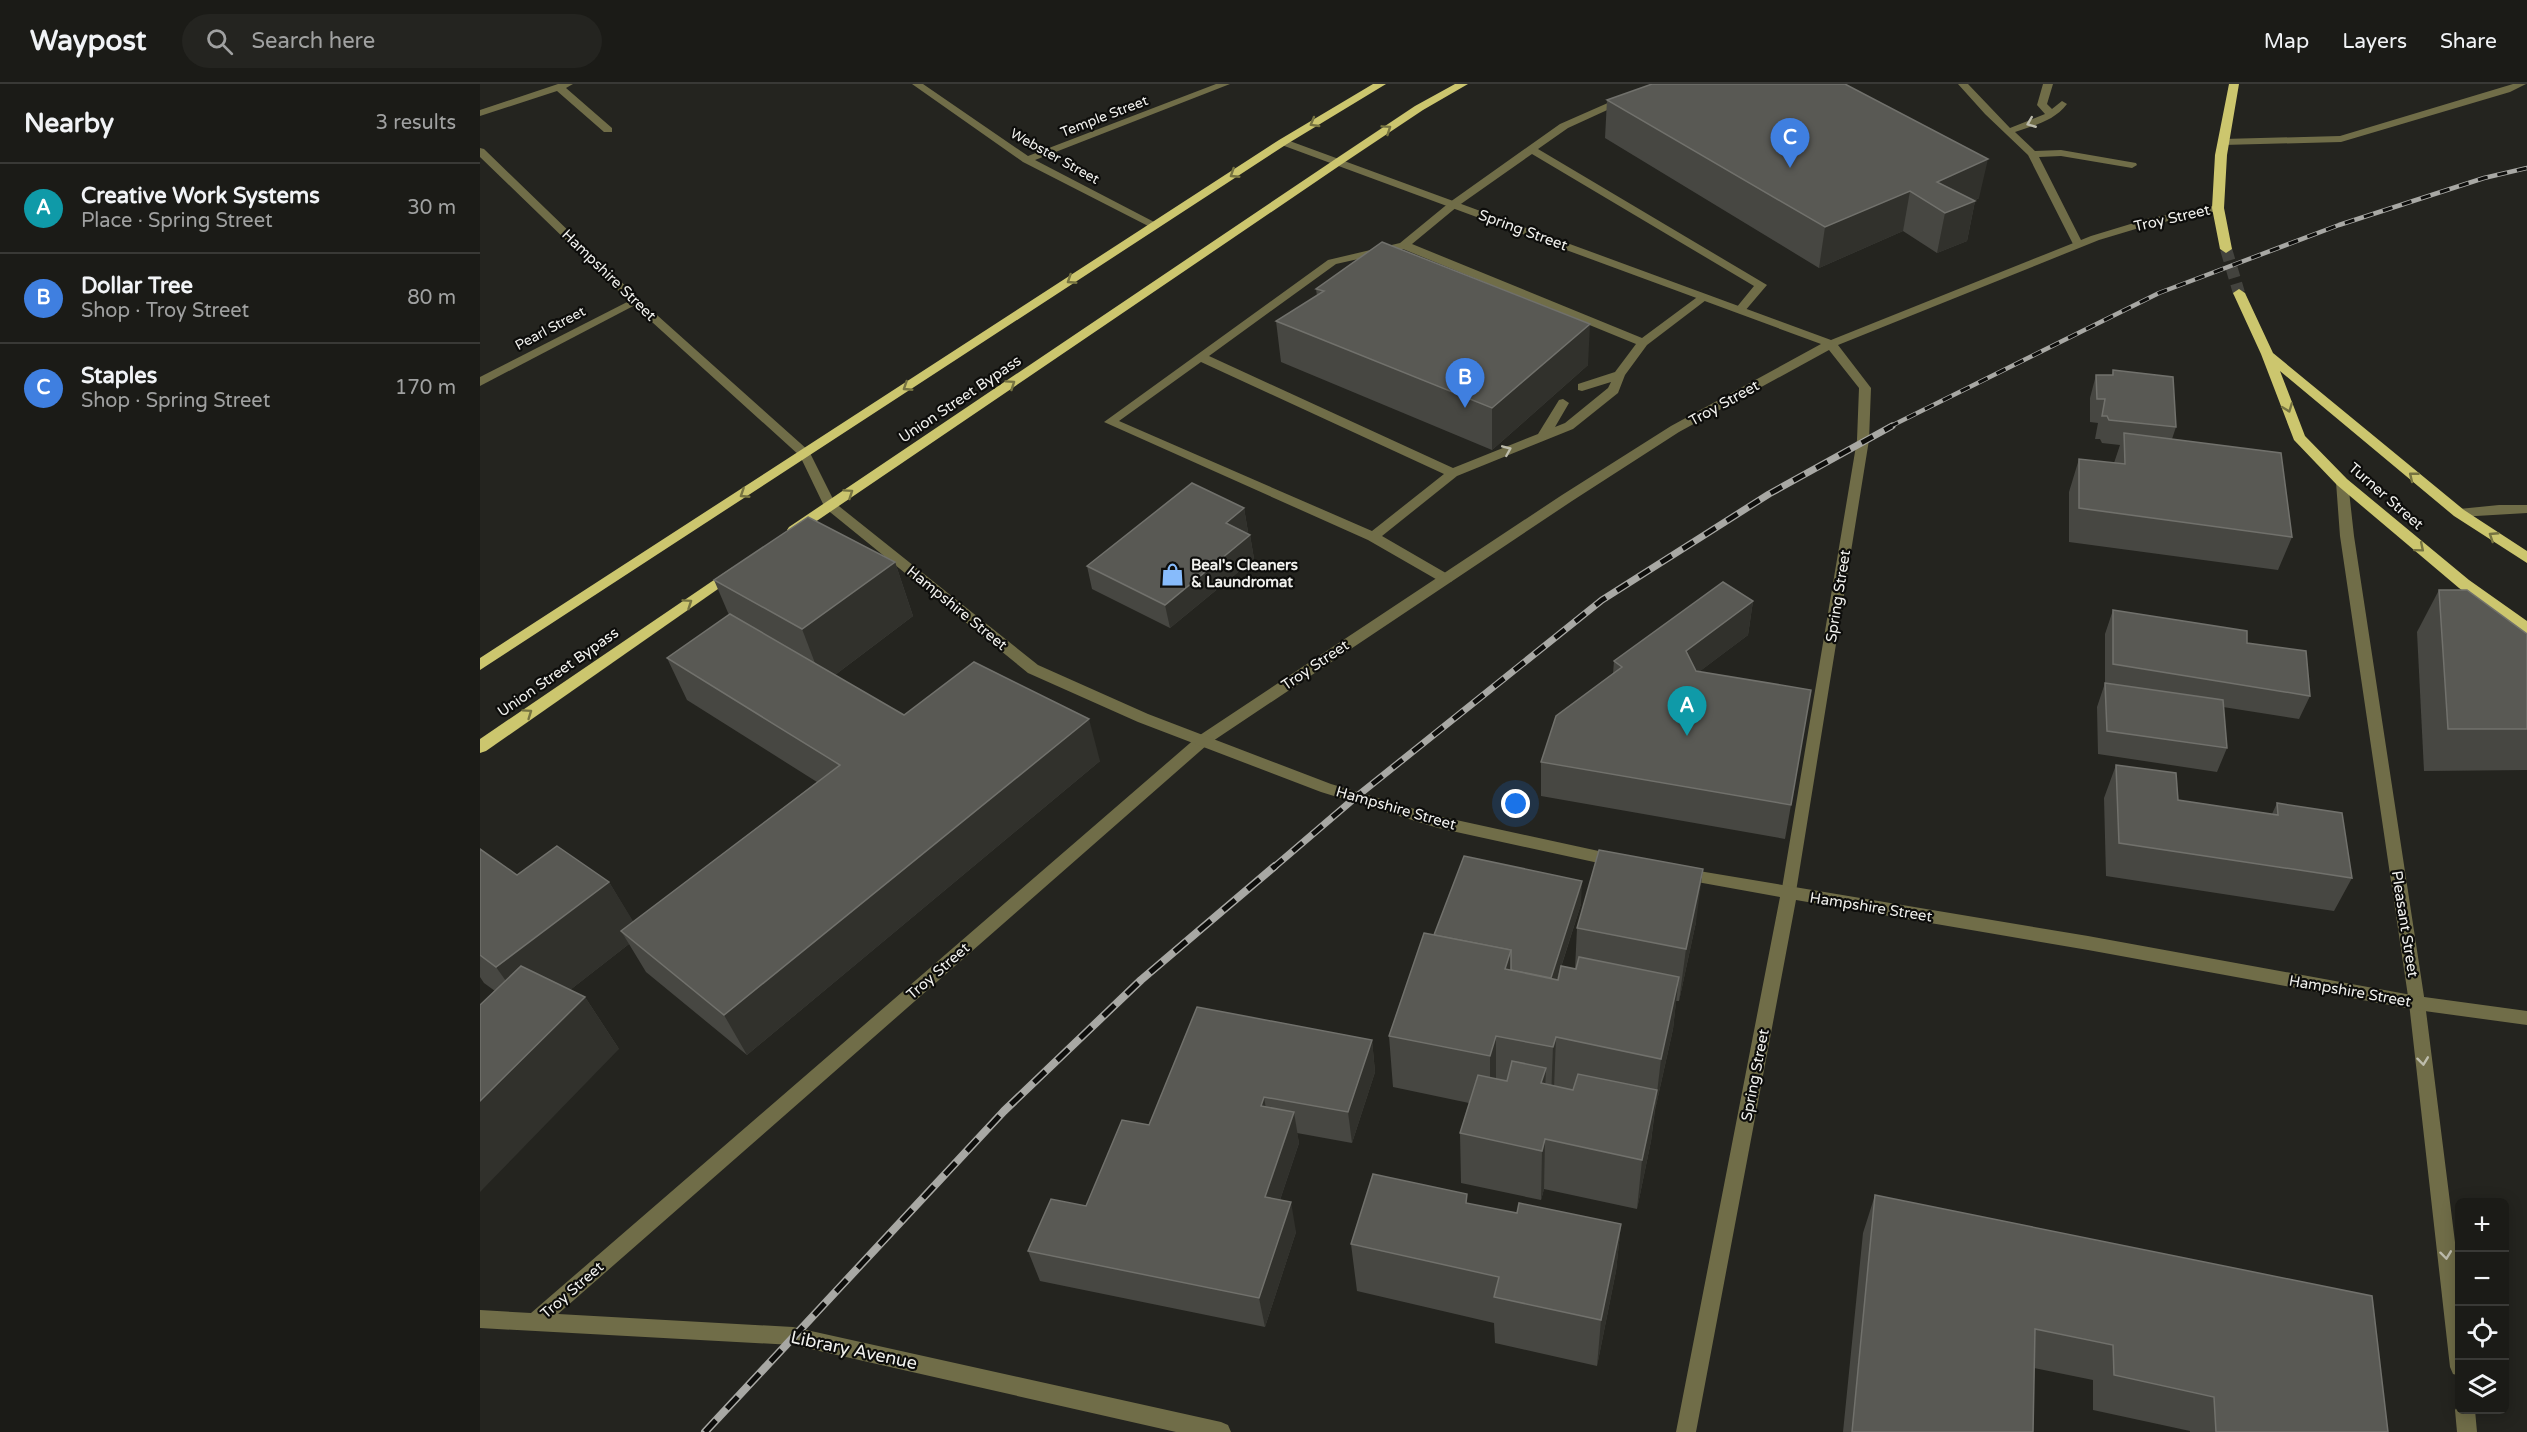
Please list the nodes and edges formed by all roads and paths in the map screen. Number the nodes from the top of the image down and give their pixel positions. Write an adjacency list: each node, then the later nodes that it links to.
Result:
1 (916, 84): 21 (street, Webster Street)
2 (1225, 84): 21 (street, Temple Street)
3 (1381, 84): 16 (highway, one-way to 16)
4 (1463, 84): 22 (highway, Union Street Bypass, one-way to 4)
5 (1659, 84): 18 (street)
6 (1963, 84): 15 (street)
7 (2048, 84): 13 (street)
8 (2234, 84): 17 (highway)
9 (2521, 84): 17 (street)
10 (563, 86): 12 (street); 14 (street)
11 (2062, 104): 13 (street)
12 (480, 113)
13 (2052, 115): 15 (street, one-way to 15)
14 (608, 130)
15 (2010, 131): 20 (street)
16 (1283, 142): 22 (street, Spring Street); 26 (highway, one-way to 26)
17 (2223, 142): 25 (highway)
18 (1531, 149): 24 (street); 33 (street)
19 (480, 151): 32 (street, Hampshire Street)
20 (2032, 154): 23 (street); 27 (street)
21 (1027, 160): 26 (street, Webster Street)
22 (1338, 162): 24 (street, Spring Street); 46 (highway, Union Street Bypass, one-way to 22)
23 (2132, 165)
24 (1454, 204): 28 (street); 31 (street, Spring Street)
25 (2218, 208): 27 (street, Troy Street); 29 (highway)
26 (1154, 226): 43 (highway, one-way to 43)
27 (2078, 244): 35 (street, Troy Street)
28 (1404, 245): 34 (street); 37 (street)
29 (2226, 249)
30 (2239, 293): 36 (highway, Turner Street)
31 (1704, 297): 33 (street, Spring Street); 34 (street)
32 (635, 301): 39 (street, Pearl Street); 43 (street, Hampshire Street)
33 (1740, 310): 35 (street, Spring Street)
34 (1643, 343): 38 (street)
35 (1831, 344): 53 (street, Troy Street); 60 (street, Spring Street)
36 (2267, 354): 45 (highway, Turner Street, one-way to 45); 48 (highway, Turner Street, one-way to 36)
37 (1201, 357): 44 (street); 49 (street)
38 (1619, 375): 40 (street); 42 (street)
39 (480, 382)
40 (1582, 387)
41 (1563, 403): 42 (street)
42 (1544, 435): 44 (street, one-way to 42)
43 (805, 454): 46 (street, Hampshire Street); 55 (highway, one-way to 55)
44 (1453, 473): 49 (street)
45 (2342, 482): 54 (highway, Turner Street, one-way to 54); 61 (street, Pleasant Street)
46 (830, 505): 50 (highway, Union Street Bypass); 56 (street, Hampshire Street)
47 (2527, 509): 48 (street)
48 (2459, 513): 51 (highway, Turner Street, one-way to 48)
49 (1373, 537): 53 (street)
50 (782, 538)
51 (2527, 558)
52 (744, 565): 57 (highway, Union Street Bypass, one-way to 52)
53 (1446, 579): 56 (street, Troy Street)
54 (2527, 629)
55 (480, 666)
56 (1202, 741): 58 (street, Hampshire Street); 64 (street, Troy Street)
57 (480, 747)
58 (1627, 864)
59 (1661, 870): 60 (street, Hampshire Street)
60 (1789, 894): 61 (street, Hampshire Street); 68 (street, Spring Street)
61 (2416, 1003): 62 (street, Hampshire Street); 65 (street, Pleasant Street, one-way to 65)
62 (2527, 1018)
63 (480, 1319): 64 (street, Library Avenue)
64 (536, 1321): 67 (street, Library Avenue)
65 (2459, 1360)
66 (2465, 1414): 69 (street)
67 (1221, 1432)
68 (1686, 1432)
69 (2467, 1432)

